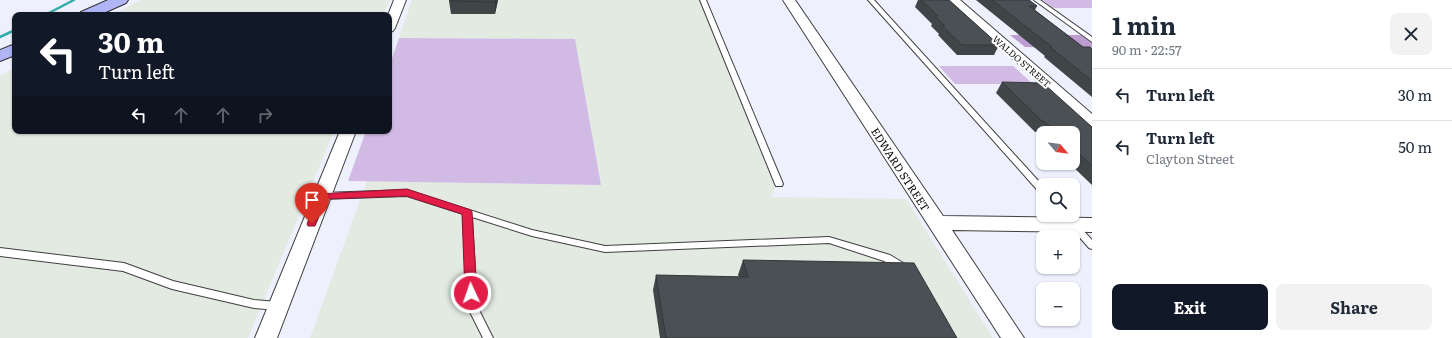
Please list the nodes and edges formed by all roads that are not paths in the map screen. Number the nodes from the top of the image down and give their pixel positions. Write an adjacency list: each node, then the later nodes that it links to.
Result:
1 (121, 0): 8 (street)
2 (400, 0): 9 (street)
3 (703, 0): 16 (lane)
4 (789, 0): 22 (street, EDWARD STREET)
5 (871, 0): 15 (lane)
6 (953, 0): 13 (street, WALDO STREET)
7 (1037, 0): 10 (lane)
8 (93, 12)
9 (392, 20)
10 (1092, 40)
11 (12, 50): 12 (street)
12 (0, 56)
13 (1092, 122)
14 (347, 134): 17 (street)
15 (1036, 183)
16 (779, 184)
17 (322, 196): 18 (lane); 27 (street)
18 (467, 212): 26 (lane); 29 (lane)
19 (1036, 221): 22 (street)
20 (1070, 222): 24 (lane)
21 (1078, 222): 23 (street)
22 (937, 223): 30 (street, EDWARD STREET)
23 (1092, 225)
24 (1092, 246)
25 (0, 252): 27 (lane)
26 (907, 270)
27 (279, 306): 28 (street)
28 (266, 338)
29 (488, 338)
30 (1013, 338)

